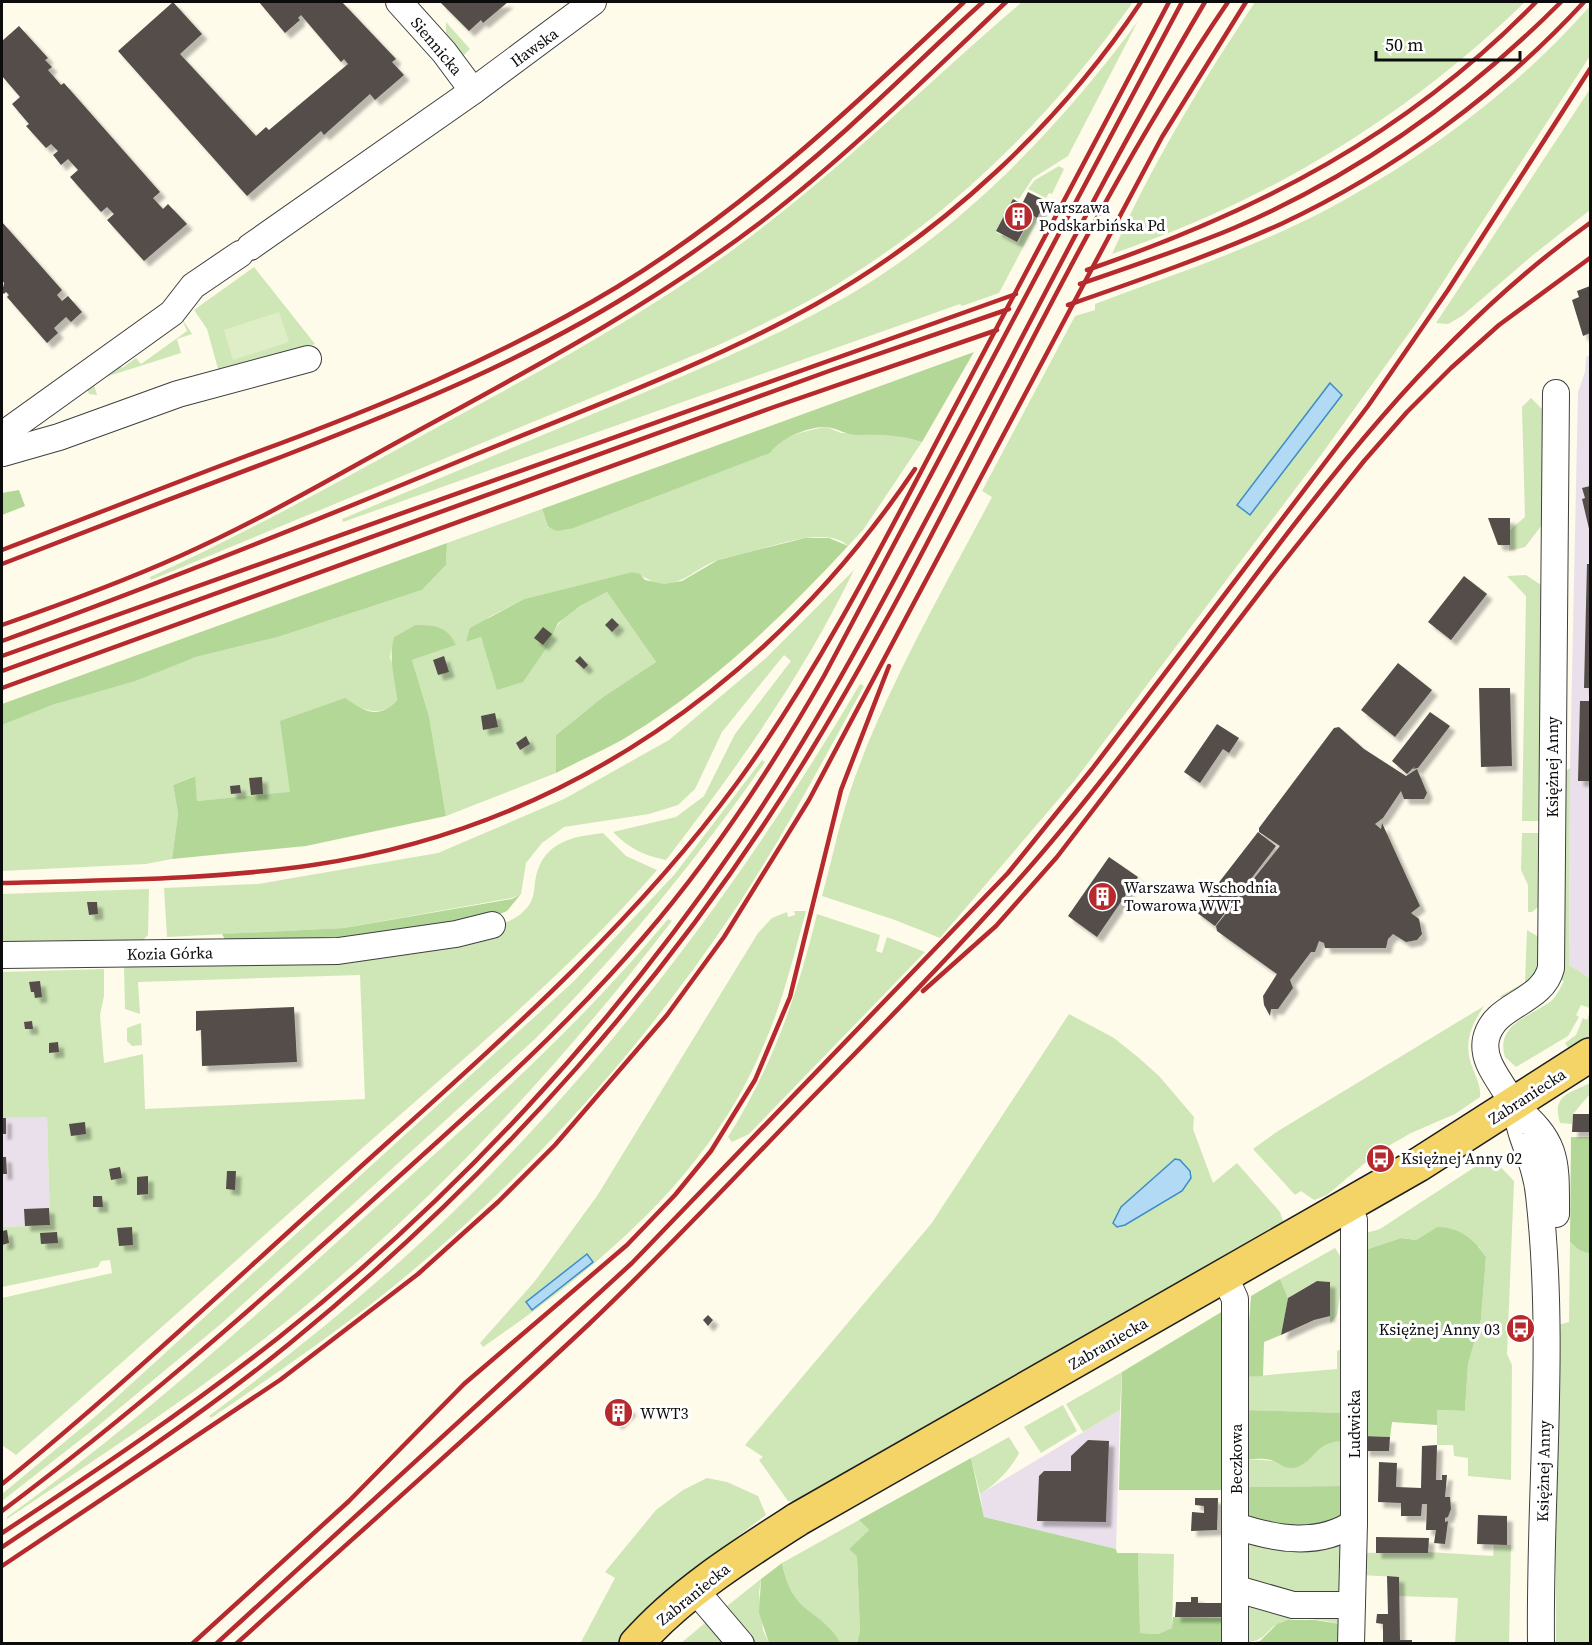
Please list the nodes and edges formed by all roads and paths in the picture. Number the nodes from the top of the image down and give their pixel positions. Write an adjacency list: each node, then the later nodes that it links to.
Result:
1 (399, 2): 3 (street, Siennicka)
2 (593, 2): 3 (street, Iławska)
3 (473, 91): 6 (street, Iławska)
4 (308, 359): 6 (street)
5 (1556, 393): 10 (street, Księżnej Anny)
6 (2, 444)
7 (492, 925): 8 (street, Kozia Górka)
8 (2, 955)
9 (1590, 1055): 10 (main road, Zabraniecka)
10 (1513, 1105): 11 (main road, Zabraniecka); 22 (street, Księżnej Anny)
11 (1348, 1206): 12 (main road, Zabraniecka); 13 (street, Ludwicka)
12 (1225, 1276): 14 (street, Beczkowa); 16 (main road, Zabraniecka)
13 (1354, 1523): 14 (street); 17 (street, Ludwicka)
14 (1236, 1526): 15 (street, Beczkowa)
15 (1237, 1589): 17 (street); 20 (street, Beczkowa)
16 (696, 1591): 18 (main road, Zabraniecka); 19 (street)
17 (1352, 1605): 21 (street, Ludwicka)
18 (636, 1644)
19 (741, 1644)
20 (1235, 1644)
21 (1351, 1644)
22 (1541, 1644)

